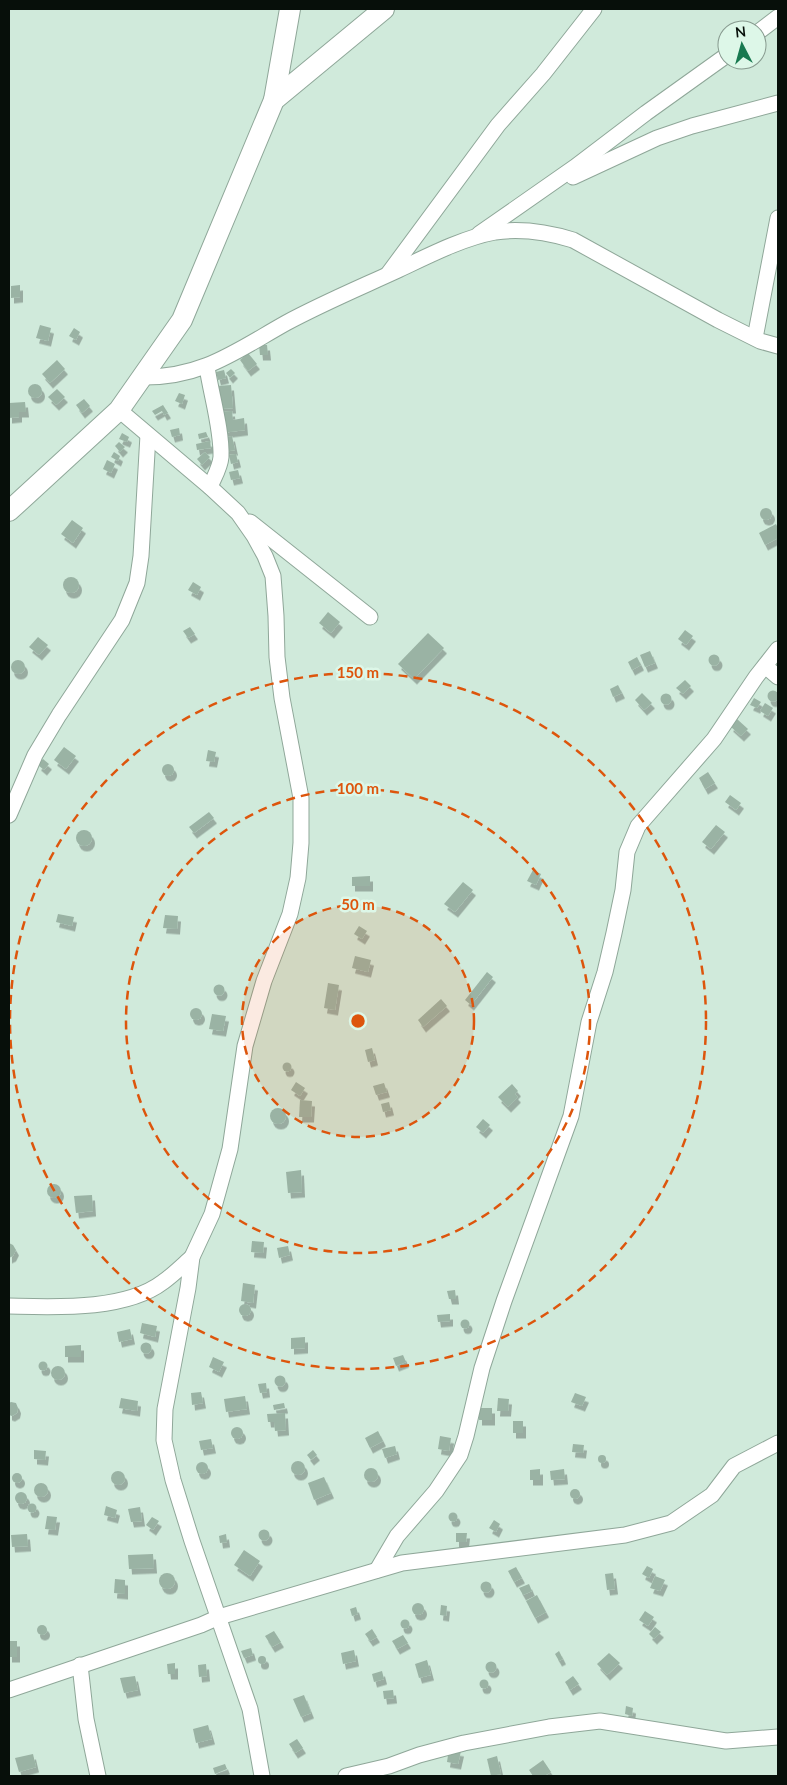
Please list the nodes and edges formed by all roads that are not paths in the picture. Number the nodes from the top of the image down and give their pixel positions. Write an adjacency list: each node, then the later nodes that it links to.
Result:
1 (290, 9): 7 (street)
2 (384, 9): 7 (street)
3 (594, 9): 12 (street)
4 (778, 17): 5 (street)
5 (767, 25)
6 (717, 62): 9 (street)
7 (274, 100): 16 (street)
8 (778, 103): 9 (street)
9 (538, 193): 11 (street)
10 (778, 218): 13 (street)
11 (471, 239): 12 (street); 13 (street)
12 (387, 275): 15 (street)
13 (755, 338): 14 (street)
14 (778, 346)
15 (207, 367): 16 (street); 19 (street)
16 (142, 377): 17 (street)
17 (119, 410): 18 (street); 20 (street)
18 (148, 435): 19 (street); 26 (street)
19 (210, 486): 21 (street)
20 (9, 511)
21 (238, 514): 22 (street); 27 (street)
22 (370, 618)
23 (778, 649): 24 (street)
24 (765, 666): 25 (street); 30 (street)
25 (778, 677)
26 (9, 815)
27 (192, 1257): 28 (street); 31 (street)
28 (9, 1306)
29 (778, 1443): 30 (street)
30 (377, 1570): 31 (street)
31 (219, 1617): 32 (street); 36 (street)
32 (80, 1665): 33 (street); 35 (street)
33 (9, 1690)
34 (778, 1737): 37 (street)
35 (98, 1776)
36 (262, 1776)
37 (346, 1776)

